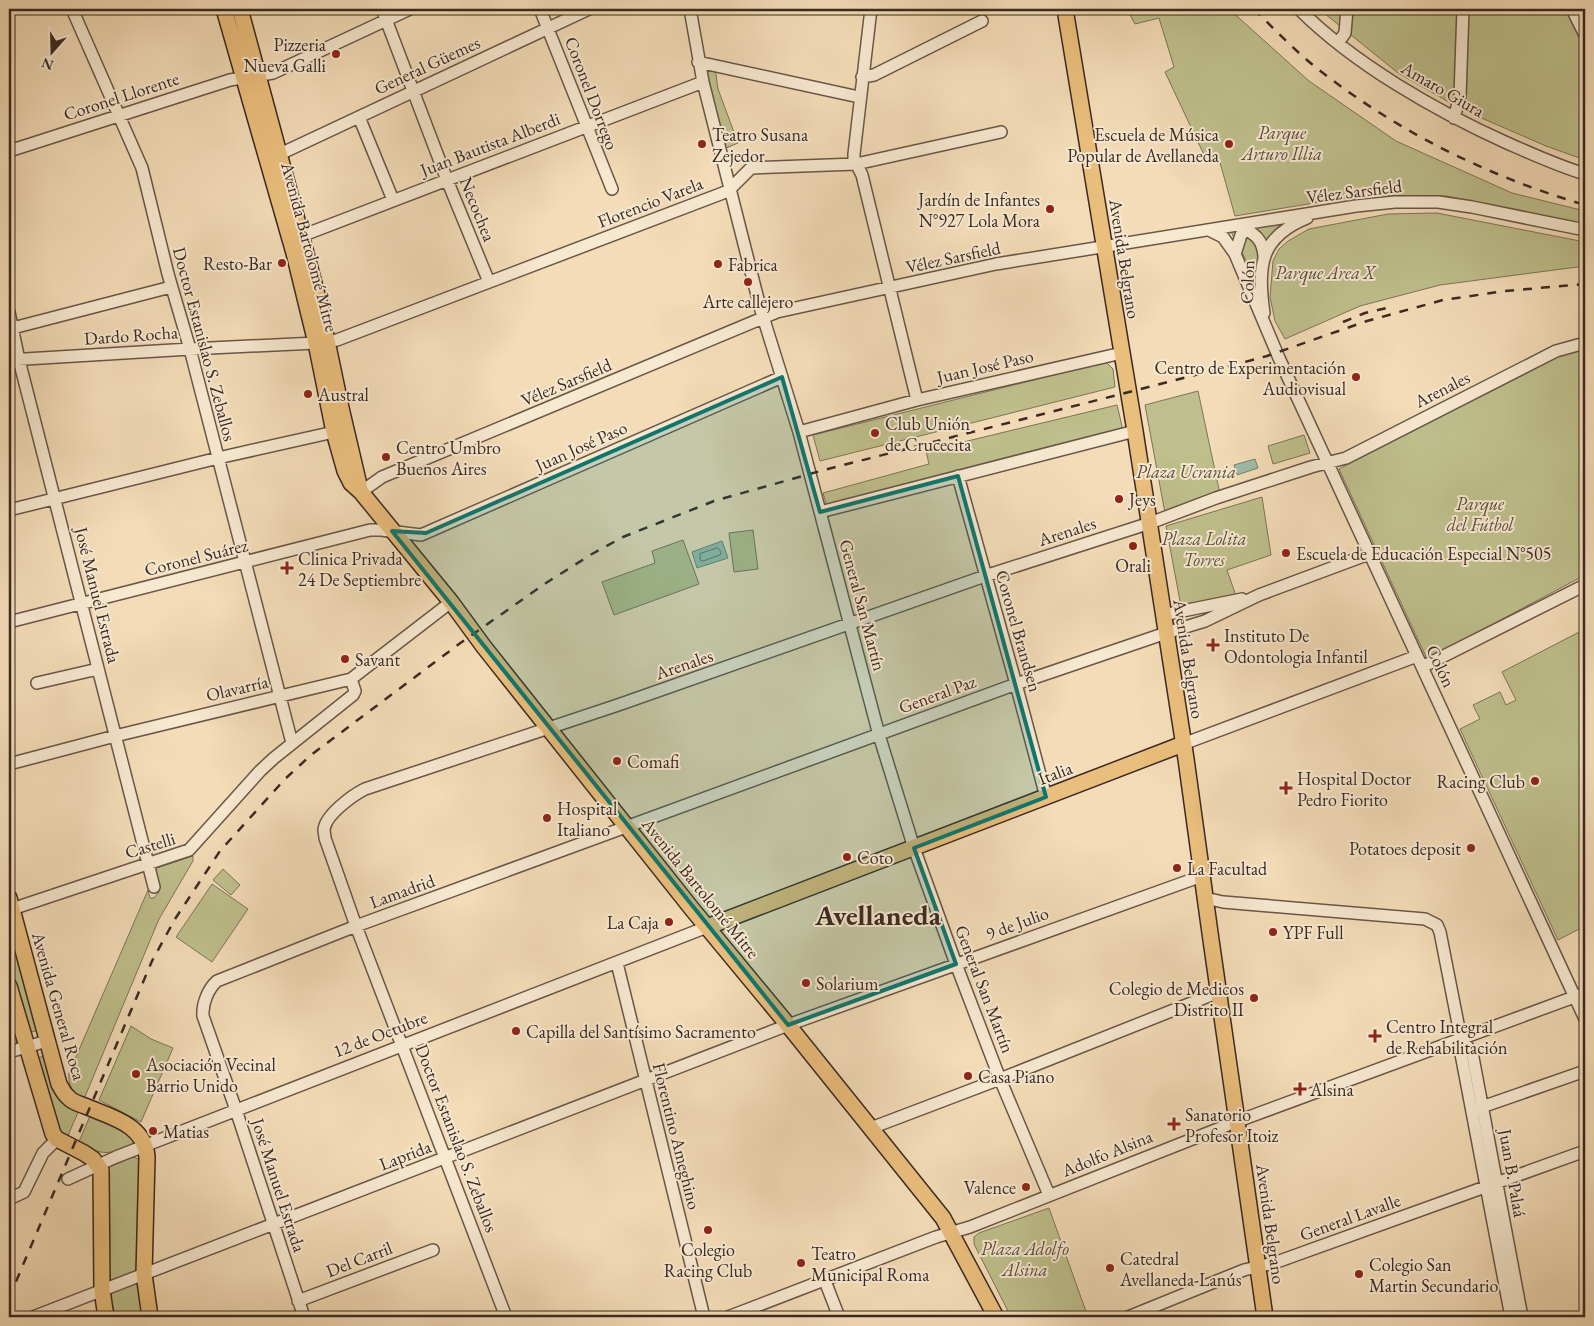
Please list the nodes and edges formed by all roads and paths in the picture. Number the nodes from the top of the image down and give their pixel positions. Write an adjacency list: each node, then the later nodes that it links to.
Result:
1 (72, 9): 25 (street, Doctor Estanislao S. Zeballos)
2 (224, 9): 21 (main road, Avenida Bartolomé Mitre)
3 (240, 9): 21 (main road, Avenida Bartolomé Mitre)
4 (410, 9): 14 (street, Coronel Llorente)
5 (540, 9): 16 (street, Coronel Dorrego)
6 (588, 9): 16 (street, General Güemes)
7 (871, 9): 20 (street)
8 (1065, 9): 43 (main road, Avenida Belgrano)
9 (1299, 9): 18 (street, Amaro Giura)
10 (1463, 9): 27 (street)
11 (1572, 9): 17 (street)
12 (694, 10): 19 (street, General San Martín)
13 (1349, 10): 18 (street)
14 (384, 14): 21 (street, Coronel Llorente); 23 (street, Necochea)
15 (982, 21): 20 (street)
16 (548, 28): 23 (street, General Güemes); 28 (street, Coronel Dorrego)
17 (1585, 35)
18 (1338, 43): 27 (street, Amaro Giura)
19 (698, 62): 22 (street, General San Martín); 24 (street)
20 (862, 76): 24 (street)
21 (252, 77): 25 (street, Coronel Llorente); 31 (main road, Avenida Bartolomé Mitre); 42 (main road, Avenida Bartolomé Mitre)
22 (703, 82): 28 (street, Juan Bautista Alberdi); 36 (street, General San Martín)
23 (412, 90): 26 (street, General Güemes); 34 (street, Necochea)
24 (859, 97): 32 (street)
25 (119, 115): 30 (street, Coronel Llorente); 47 (street, Doctor Estanislao S. Zeballos)
26 (359, 117): 31 (street, General Güemes); 37 (street)
27 (1454, 118): 33 (street, Amaro Giura)
28 (586, 126): 34 (street, Juan Bautista Alberdi); 35 (street, Coronel Dorrego)
29 (1001, 132): 32 (street, Florencio Varela)
30 (9, 151)
31 (280, 154): 42 (main road, Avenida Bartolomé Mitre)
32 (856, 164): 36 (street, Florencio Varela); 48 (street)
33 (1585, 174)
34 (447, 180): 37 (street, Juan Bautista Alberdi); 46 (street, Necochea)
35 (612, 189)
36 (730, 189): 46 (street, Florencio Varela); 50 (street, General San Martín)
37 (393, 200): 42 (street, Juan Bautista Alberdi)
38 (1324, 211): 39 (street, Vélez Sarsfield); 41 (street, Vélez Sarsfield); 45 (street, Colón)
39 (1246, 226): 40 (street, Vélez Sarsfield); 44 (street); 45 (street)
40 (1208, 230): 43 (street, Vélez Sarsfield); 44 (street, Colón)
41 (1585, 230)
42 (295, 238): 53 (main road, Avenida Bartolomé Mitre)
43 (1103, 248): 48 (street, Vélez Sarsfield); 56 (main road, Avenida Belgrano)
44 (1235, 254): 51 (street, Colón)
45 (1264, 257): 51 (street, Colón)
46 (489, 282): 53 (street, Florencio Varela)
47 (171, 287): 52 (street); 55 (street, Doctor Estanislao S. Zeballos)
48 (890, 288): 50 (street, Vélez Sarsfield); 59 (street)
49 (9, 312): 52 (street, José Manuel Estrada)
50 (764, 318): 58 (street, General San Martín); 66 (street, Vélez Sarsfield)
51 (1266, 327): 64 (street, Colón)
52 (11, 328): 57 (street, José Manuel Estrada)
53 (322, 342): 55 (street, Dardo Rocha); 61 (main road, Avenida Bartolomé Mitre); 66 (main road, Avenida Bartolomé Mitre)
54 (1585, 343): 64 (street, Arenales)
55 (190, 349): 57 (street, Dardo Rocha); 63 (street, Doctor Estanislao S. Zeballos)
56 (1122, 353): 59 (street, Juan José Paso); 60 (main road, Avenida Belgrano)
57 (14, 360): 67 (street, José Manuel Estrada)
58 (782, 377): 62 (street, General San Martín); 71 (street, Juan José Paso)
59 (917, 400): 62 (street, Juan José Paso)
60 (1135, 431): 65 (street); 70 (main road, Avenida Belgrano)
61 (334, 432): 63 (street); 66 (main road, Avenida Bartolomé Mitre)
62 (799, 432): 69 (street, General San Martín)
63 (218, 458): 67 (street); 73 (street, Doctor Estanislao S. Zeballos)
64 (1327, 462): 70 (street, Arenales); 72 (street, Colón)
65 (958, 476): 69 (street); 74 (street, Coronel Brandsen)
66 (361, 492): 71 (main road, Avenida Bartolomé Mitre)
67 (55, 499): 68 (street); 78 (street, José Manuel Estrada)
68 (9, 510)
69 (820, 512): 81 (street, General San Martín)
70 (1150, 523): 74 (street, Arenales); 79 (main road, Avenida Belgrano)
71 (392, 531): 73 (street, Coronel Suárez); 77 (main road, Avenida Bartolomé Mitre)
72 (1369, 554): 76 (street, General Paz); 83 (street, Colón)
73 (246, 562): 78 (street, Coronel Suárez); 89 (street, Doctor Estanislao S. Zeballos)
74 (985, 576): 81 (street, Arenales); 88 (street, Coronel Brandsen)
75 (1585, 585): 84 (street)
76 (1259, 595): 79 (street, General Paz); 82 (street, General Paz)
77 (450, 602): 86 (street, Olavarría); 90 (main road, Avenida Bartolomé Mitre)
78 (82, 604): 80 (street, Coronel Suárez); 85 (street, José Manuel Estrada)
79 (1163, 616): 82 (main road, Avenida Belgrano)
80 (9, 622)
81 (850, 625): 90 (street, Arenales); 91 (street, General San Martín)
82 (1166, 633): 88 (street, General Paz); 94 (main road, Avenida Belgrano)
83 (1417, 656): 84 (street, Colón); 94 (street, Italia)
84 (1422, 667): 110 (street, Colón)
85 (98, 669): 87 (street); 92 (street, José Manuel Estrada)
86 (351, 679): 89 (street, Olavarría); 93 (street, Castelli)
87 (37, 683)
88 (1016, 684): 91 (street, General Paz); 96 (street, Coronel Brandsen)
89 (279, 696): 92 (street, Olavarría); 93 (street, Doctor Estanislao S. Zeballos)
90 (549, 728): 97 (main road, Avenida Bartolomé Mitre); 104 (street, Doctor Estanislao S. Zeballos)
91 (879, 734): 97 (street, General Paz); 98 (street, General San Martín)
92 (115, 736): 95 (street, Olavarría); 99 (street, José Manuel Estrada)
93 (292, 743): 99 (street, Castelli)
94 (1183, 744): 96 (main road, Italia); 100 (main road, Avenida Belgrano)
95 (9, 764)
96 (1046, 797): 98 (main road, Italia)
97 (628, 827): 104 (street, Lamadrid); 105 (main road, Avenida Bartolomé Mitre)
98 (914, 848): 105 (main road, Italia); 107 (street, General San Martín)
99 (148, 863): 101 (street, José Manuel Estrada); 103 (street, Castelli)
100 (1202, 876): 102 (main road, Avenida Belgrano); 107 (street, 9 de Julio)
101 (154, 887)
102 (1205, 898): 109 (main road, Avenida Belgrano); 114 (street, Juan B. Palaá)
103 (10, 906): 115 (main road, Avenida General Roca)
104 (356, 926): 111 (street, Lamadrid); 116 (street, Doctor Estanislao S. Zeballos)
105 (707, 927): 106 (street, 12 de Octubre); 113 (main road, Avenida Bartolomé Mitre)
106 (617, 963): 116 (street, 12 de Octubre); 121 (street, Florentino Ameghino)
107 (956, 964): 113 (street, 9 de Julio); 120 (street, General San Martín)
108 (9, 986): 117 (main road)
109 (1218, 992): 120 (street); 125 (main road, Avenida Belgrano)
110 (1580, 995): 112 (street, Colón); 114 (street, Adolfo Alsina)
111 (204, 1006): 123 (street, José Manuel Estrada)
112 (1585, 1019)
113 (788, 1025): 121 (street, Laprida); 126 (main road, Avenida Bartolomé Mitre)
114 (1461, 1039): 122 (street, Juan B. Palaá); 124 (street, Juan B. Palaá); 125 (street, Adolfo Alsina)
115 (47, 1041): 117 (street); 128 (main road, Avenida General Roca)
116 (402, 1044): 123 (street, 12 de Octubre); 130 (street, Doctor Estanislao S. Zeballos)
117 (26, 1046): 118 (street); 127 (main road)
118 (9, 1052)
119 (1585, 1071): 122 (street)
120 (1000, 1079): 126 (street); 135 (street, General San Martín)
121 (646, 1081): 130 (street, Laprida); 150 (street, Florentino Ameghino)
122 (1483, 1107): 124 (street); 133 (street, Juan B. Palaá)
123 (236, 1110): 128 (street, 12 de Octubre); 137 (street, José Manuel Estrada)
124 (1471, 1111): 134 (street, Juan B. Palaá)
125 (1238, 1121): 135 (street, Adolfo Alsina); 140 (main road, Avenida Belgrano)
126 (871, 1128): 138 (main road, Avenida Bartolomé Mitre)
127 (57, 1139): 131 (main road); 136 (street)
128 (145, 1146): 131 (street, 12 de Octubre); 141 (main road)
129 (1585, 1151): 133 (street, General Lavalle)
130 (446, 1158): 137 (street, Laprida); 149 (street, Doctor Estanislao S. Zeballos)
131 (98, 1166): 132 (street, 12 de Octubre); 143 (main road)
132 (68, 1179)
133 (1497, 1183): 134 (street, General Lavalle); 157 (street, Juan B. Palaá)
134 (1485, 1187): 140 (street, General Lavalle); 156 (street, Juan B. Palaá)
135 (1049, 1196): 138 (street, Adolfo Alsina)
136 (9, 1199)
137 (272, 1225): 141 (street, Laprida); 144 (street, José Manuel Estrada)
138 (952, 1232): 142 (street, Adolfo Alsina); 153 (main road, Avenida Bartolomé Mitre)
139 (433, 1250): 144 (street, Del Carril)
140 (1258, 1267): 154 (street, General Lavalle); 155 (main road, Avenida Belgrano)
141 (144, 1274): 143 (street, Laprida); 147 (main road)
142 (825, 1281): 151 (street, Adolfo Alsina); 152 (street)
143 (102, 1290): 145 (street, Laprida); 146 (main road)
144 (298, 1301): 148 (street, José Manuel Estrada)
145 (33, 1317)
146 (106, 1317)
147 (150, 1317)
148 (304, 1317)
149 (506, 1317)
150 (704, 1317)
151 (728, 1317)
152 (839, 1317)
153 (996, 1317)
154 (1128, 1317)
155 (1265, 1317)
156 (1510, 1317)
157 (1522, 1317)

